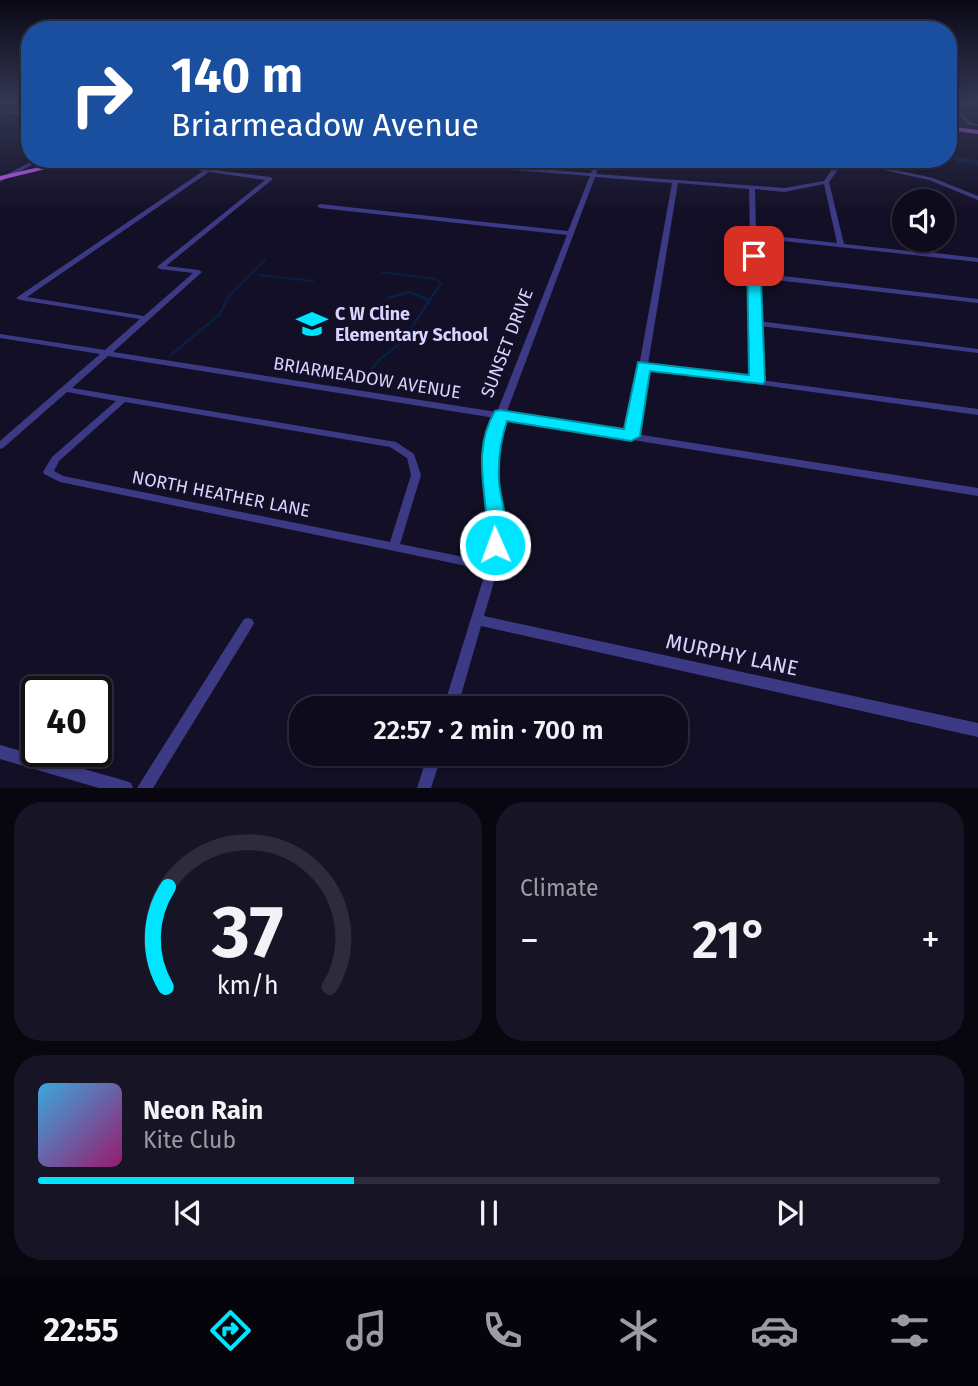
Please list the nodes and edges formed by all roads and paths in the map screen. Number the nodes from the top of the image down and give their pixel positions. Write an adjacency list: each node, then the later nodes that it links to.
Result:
1 (25, 168): 12 (street)
2 (36, 168): 9 (main road)
3 (45, 168): 9 (main road)
4 (194, 168): 10 (street)
5 (479, 168): 11 (street)
6 (595, 168): 11 (street, SUNSET DRIVE)
7 (833, 168): 13 (street)
8 (879, 168): 16 (street)
9 (41, 169): 12 (main road)
10 (208, 170): 26 (street); 26 (street)
11 (593, 174): 14 (street); 18 (street, SUNSET DRIVE)
12 (3, 178)
13 (826, 181): 15 (street); 20 (street)
14 (675, 182): 15 (street); 31 (street)
15 (752, 189): 19 (street)
16 (978, 198)
17 (320, 206): 18 (street)
18 (570, 233): 36 (street, SUNSET DRIVE)
19 (753, 236): 20 (street); 24 (street)
20 (841, 245): 22 (street)
21 (931, 252): 22 (street)
22 (932, 255): 23 (street)
23 (978, 260)
24 (754, 275): 25 (street); 27 (street)
25 (978, 301)
26 (145, 318): 30 (street)
27 (755, 323): 29 (street); 32 (street)
28 (0, 336): 30 (street, BRIARMEADOW AVENUE)
29 (978, 351)
30 (107, 353): 33 (street); 36 (street, BRIARMEADOW AVENUE)
31 (643, 366): 32 (street); 37 (street)
32 (757, 381): 35 (street)
33 (68, 390): 34 (street); 38 (street)
34 (123, 399): 40 (street); 40 (street, NORTH HEATHER LANE)
35 (978, 412)
36 (500, 415): 37 (street, BRIARMEADOW AVENUE); 41 (street, SUNSET DRIVE)
37 (631, 436): 39 (street, BRIARMEADOW AVENUE)
38 (0, 446)
39 (978, 492)
40 (394, 546): 41 (street, NORTH HEATHER LANE)
41 (492, 567): 42 (street, SUNSET DRIVE)
42 (477, 620): 44 (street, SUNSET DRIVE); 45 (street, MURPHY LANE)
43 (248, 623): 49 (street)
44 (454, 696)
45 (978, 730)
46 (0, 752): 48 (street)
47 (431, 766): 50 (street)
48 (126, 788)
49 (144, 788)
50 (424, 788)

